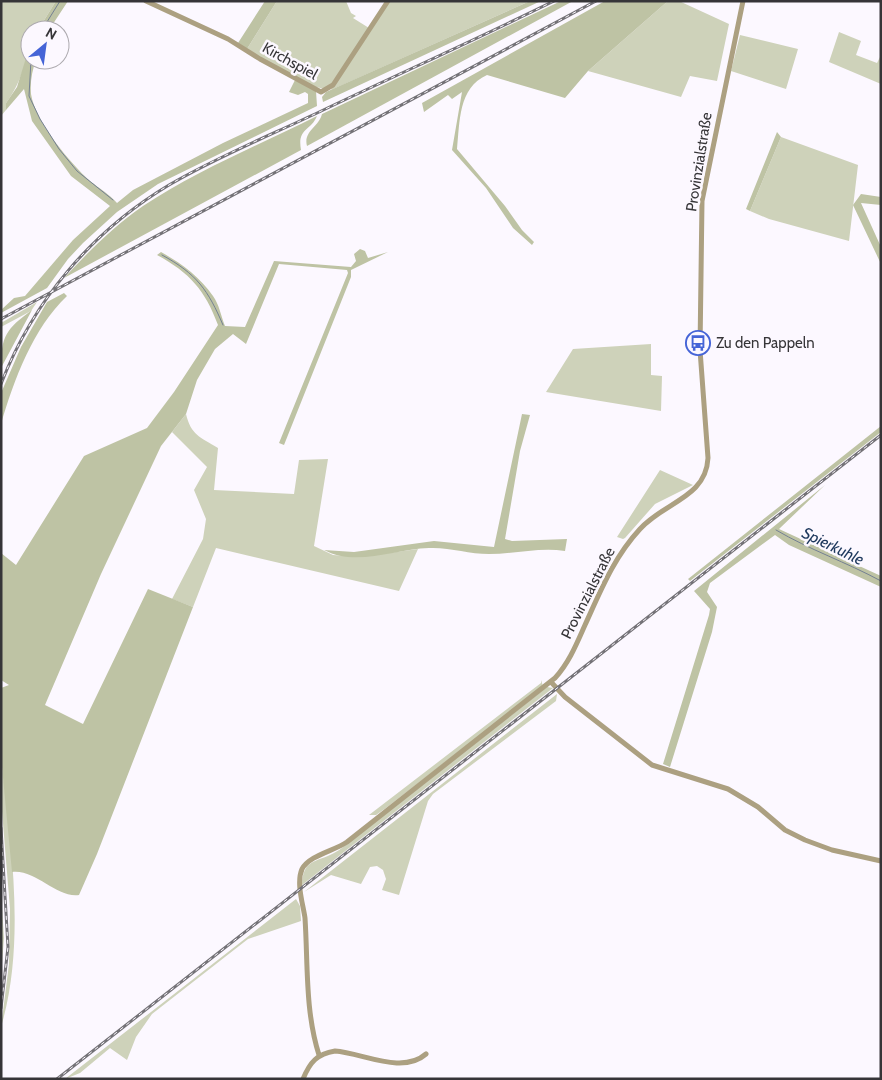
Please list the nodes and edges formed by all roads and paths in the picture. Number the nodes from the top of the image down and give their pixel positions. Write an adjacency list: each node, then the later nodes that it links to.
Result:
1 (146, 1): 2 (street, Kirchspiel)
2 (388, 1)
3 (743, 1): 4 (street, Provinzialstraße)
4 (551, 682): 5 (street); 7 (street, Provinzialstraße)
5 (881, 861)
6 (426, 1054): 7 (street)
7 (319, 1056): 8 (street)
8 (304, 1079)

